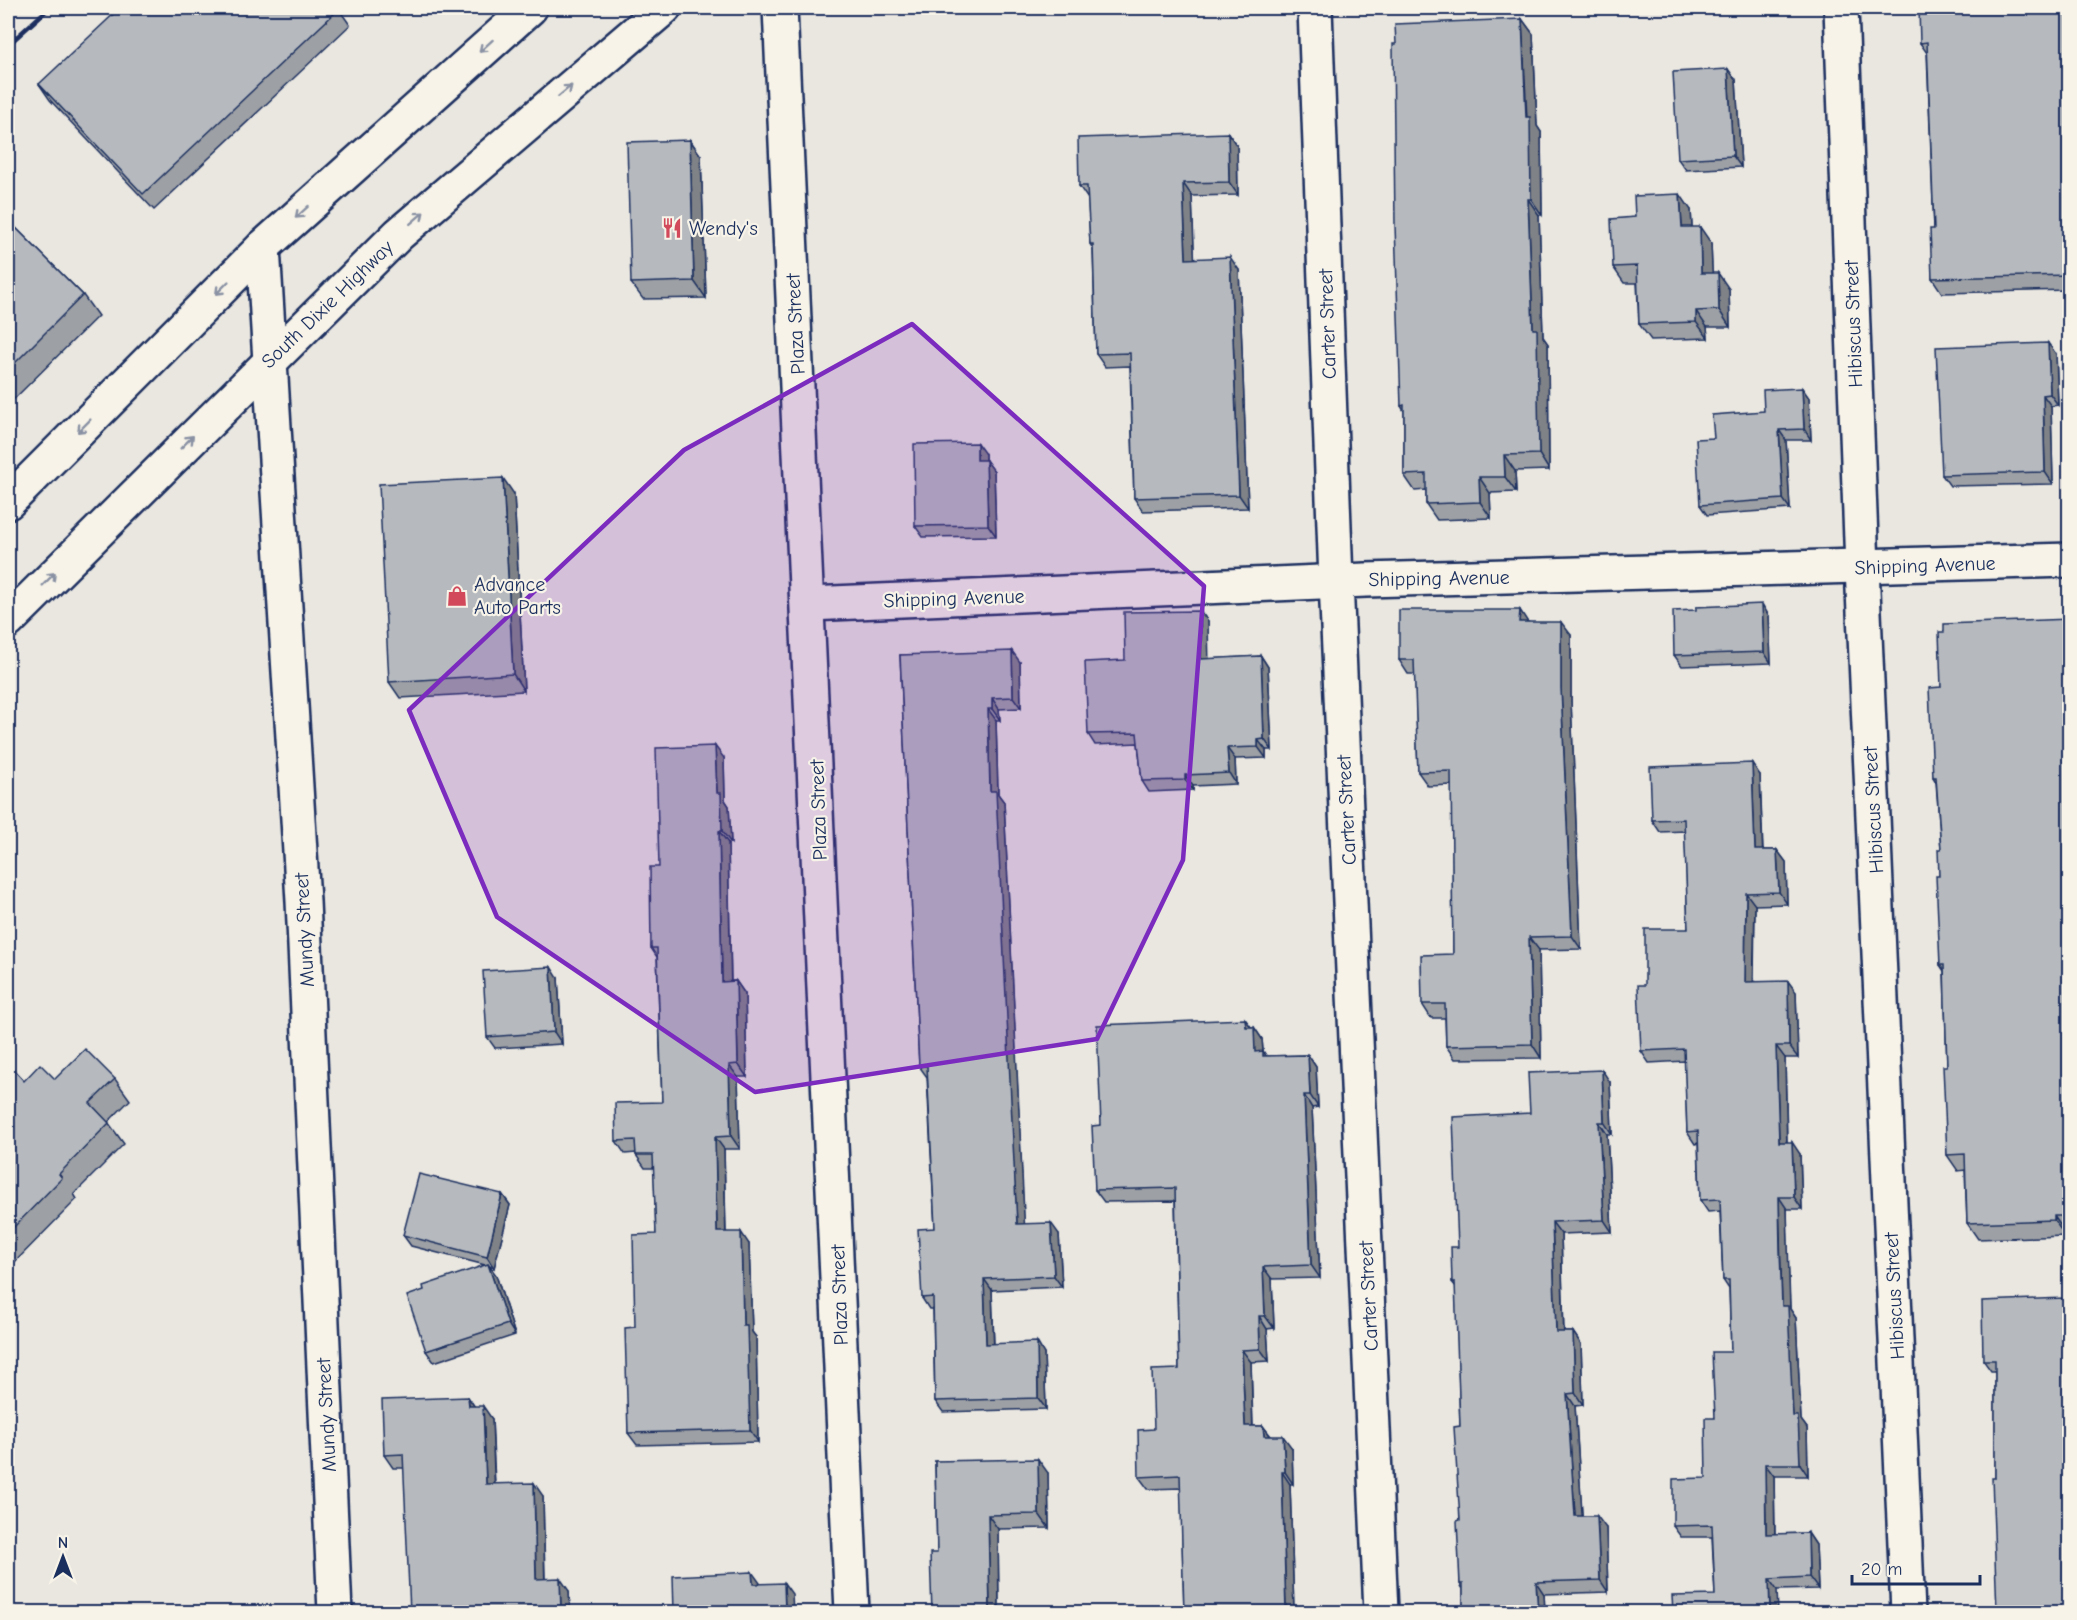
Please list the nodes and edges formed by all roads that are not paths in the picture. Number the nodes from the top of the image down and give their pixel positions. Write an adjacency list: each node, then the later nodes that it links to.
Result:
1 (530, 8): 6 (main road, one-way to 6)
2 (664, 8): 7 (main road, South Dixie Highway, one-way to 2)
3 (780, 8): 12 (main road, Plaza Street)
4 (1315, 8): 11 (main road, Carter Street)
5 (1841, 8): 10 (main road, Hibiscus Street)
6 (263, 247): 7 (main road, Mundy Street); 8 (main road, one-way to 8)
7 (270, 359): 13 (main road, South Dixie Highway, one-way to 7); 14 (main road, Mundy Street)
8 (8, 501)
9 (2070, 560): 10 (main road, Shipping Avenue)
10 (1862, 567): 11 (main road, Shipping Avenue); 17 (main road, Hibiscus Street)
11 (1336, 582): 12 (main road, Shipping Avenue); 16 (main road, Carter Street)
12 (809, 604): 15 (main road, Plaza Street)
13 (8, 621)
14 (335, 1612)
15 (852, 1612)
16 (1382, 1612)
17 (1908, 1612)

